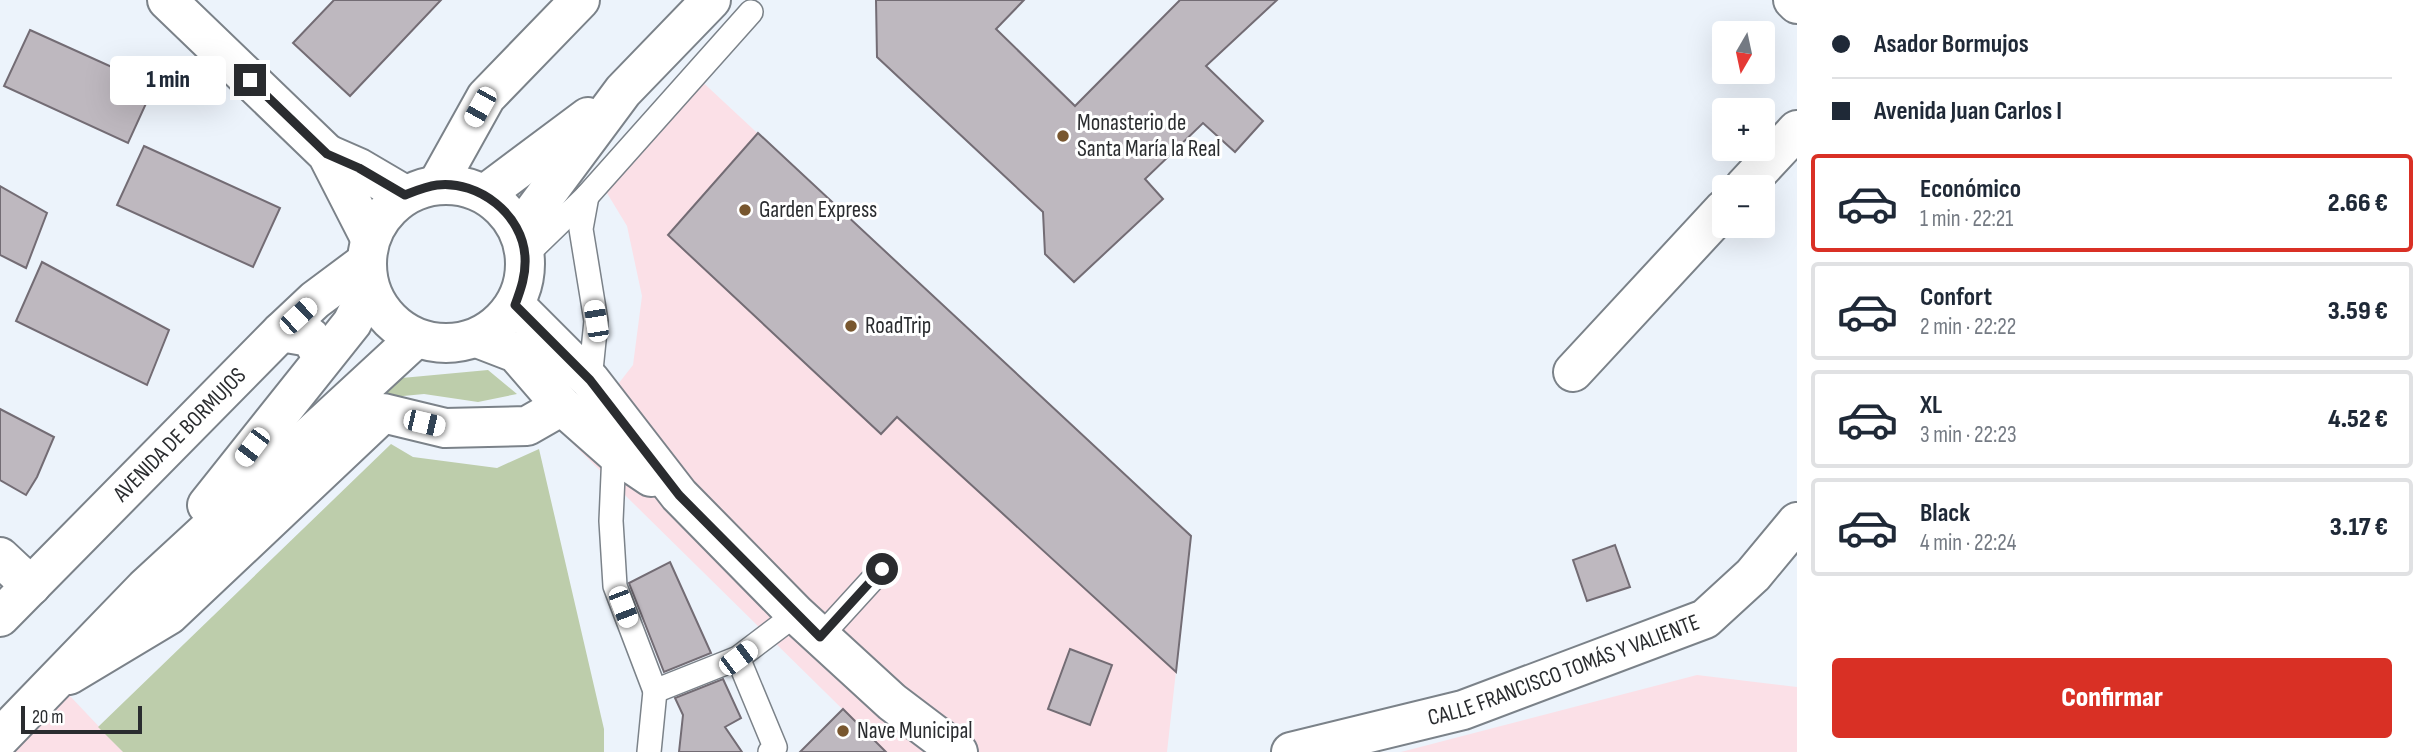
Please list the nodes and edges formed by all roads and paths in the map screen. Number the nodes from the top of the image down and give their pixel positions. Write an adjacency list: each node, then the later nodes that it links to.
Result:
1 (167, 0): 9 (street)
2 (580, 0): 11 (street)
3 (711, 0): 7 (street)
4 (1793, 0): 5 (street)
5 (1797, 4)
6 (751, 12): 13 (lane)
7 (623, 91): 12 (street); 15 (street)
8 (1797, 130): 10 (street)
9 (327, 154): 11 (street); 16 (street)
10 (1755, 175)
11 (421, 190): 12 (street); 16 (street)
12 (485, 194): 15 (street)
13 (587, 196): 15 (lane); 23 (lane)
14 (1712, 222): 22 (street)
15 (522, 243): 17 (street)
16 (368, 263): 18 (street, AVENIDA DE BORMUJOS); 19 (street); 21 (street)
17 (515, 305): 20 (street); 23 (street)
18 (281, 332): 21 (street); 30 (street, AVENIDA DE BORMUJOS)
19 (416, 338): 20 (street); 31 (street)
20 (477, 338): 24 (street)
21 (323, 358): 31 (street)
22 (1573, 372)
23 (590, 380): 26 (street)
24 (562, 405): 25 (street); 35 (street)
25 (614, 452): 26 (street); 36 (lane)
26 (679, 495): 33 (street)
27 (1796, 526): 41 (street, CALLE FRANCISCO TOMÁS Y VALIENTE)
28 (0, 557): 30 (street)
29 (882, 569): 33 (lane)
30 (31, 586): 32 (street, AVENIDA DE BORMUJOS)
31 (145, 588): 35 (street)
32 (0, 617)
33 (808, 626): 34 (lane); 40 (street)
34 (738, 658): 36 (lane); 39 (lane)
35 (49, 687): 37 (street)
36 (655, 691): 38 (lane)
37 (0, 738)
38 (649, 752)
39 (770, 752)
40 (958, 752)
41 (1291, 752)

